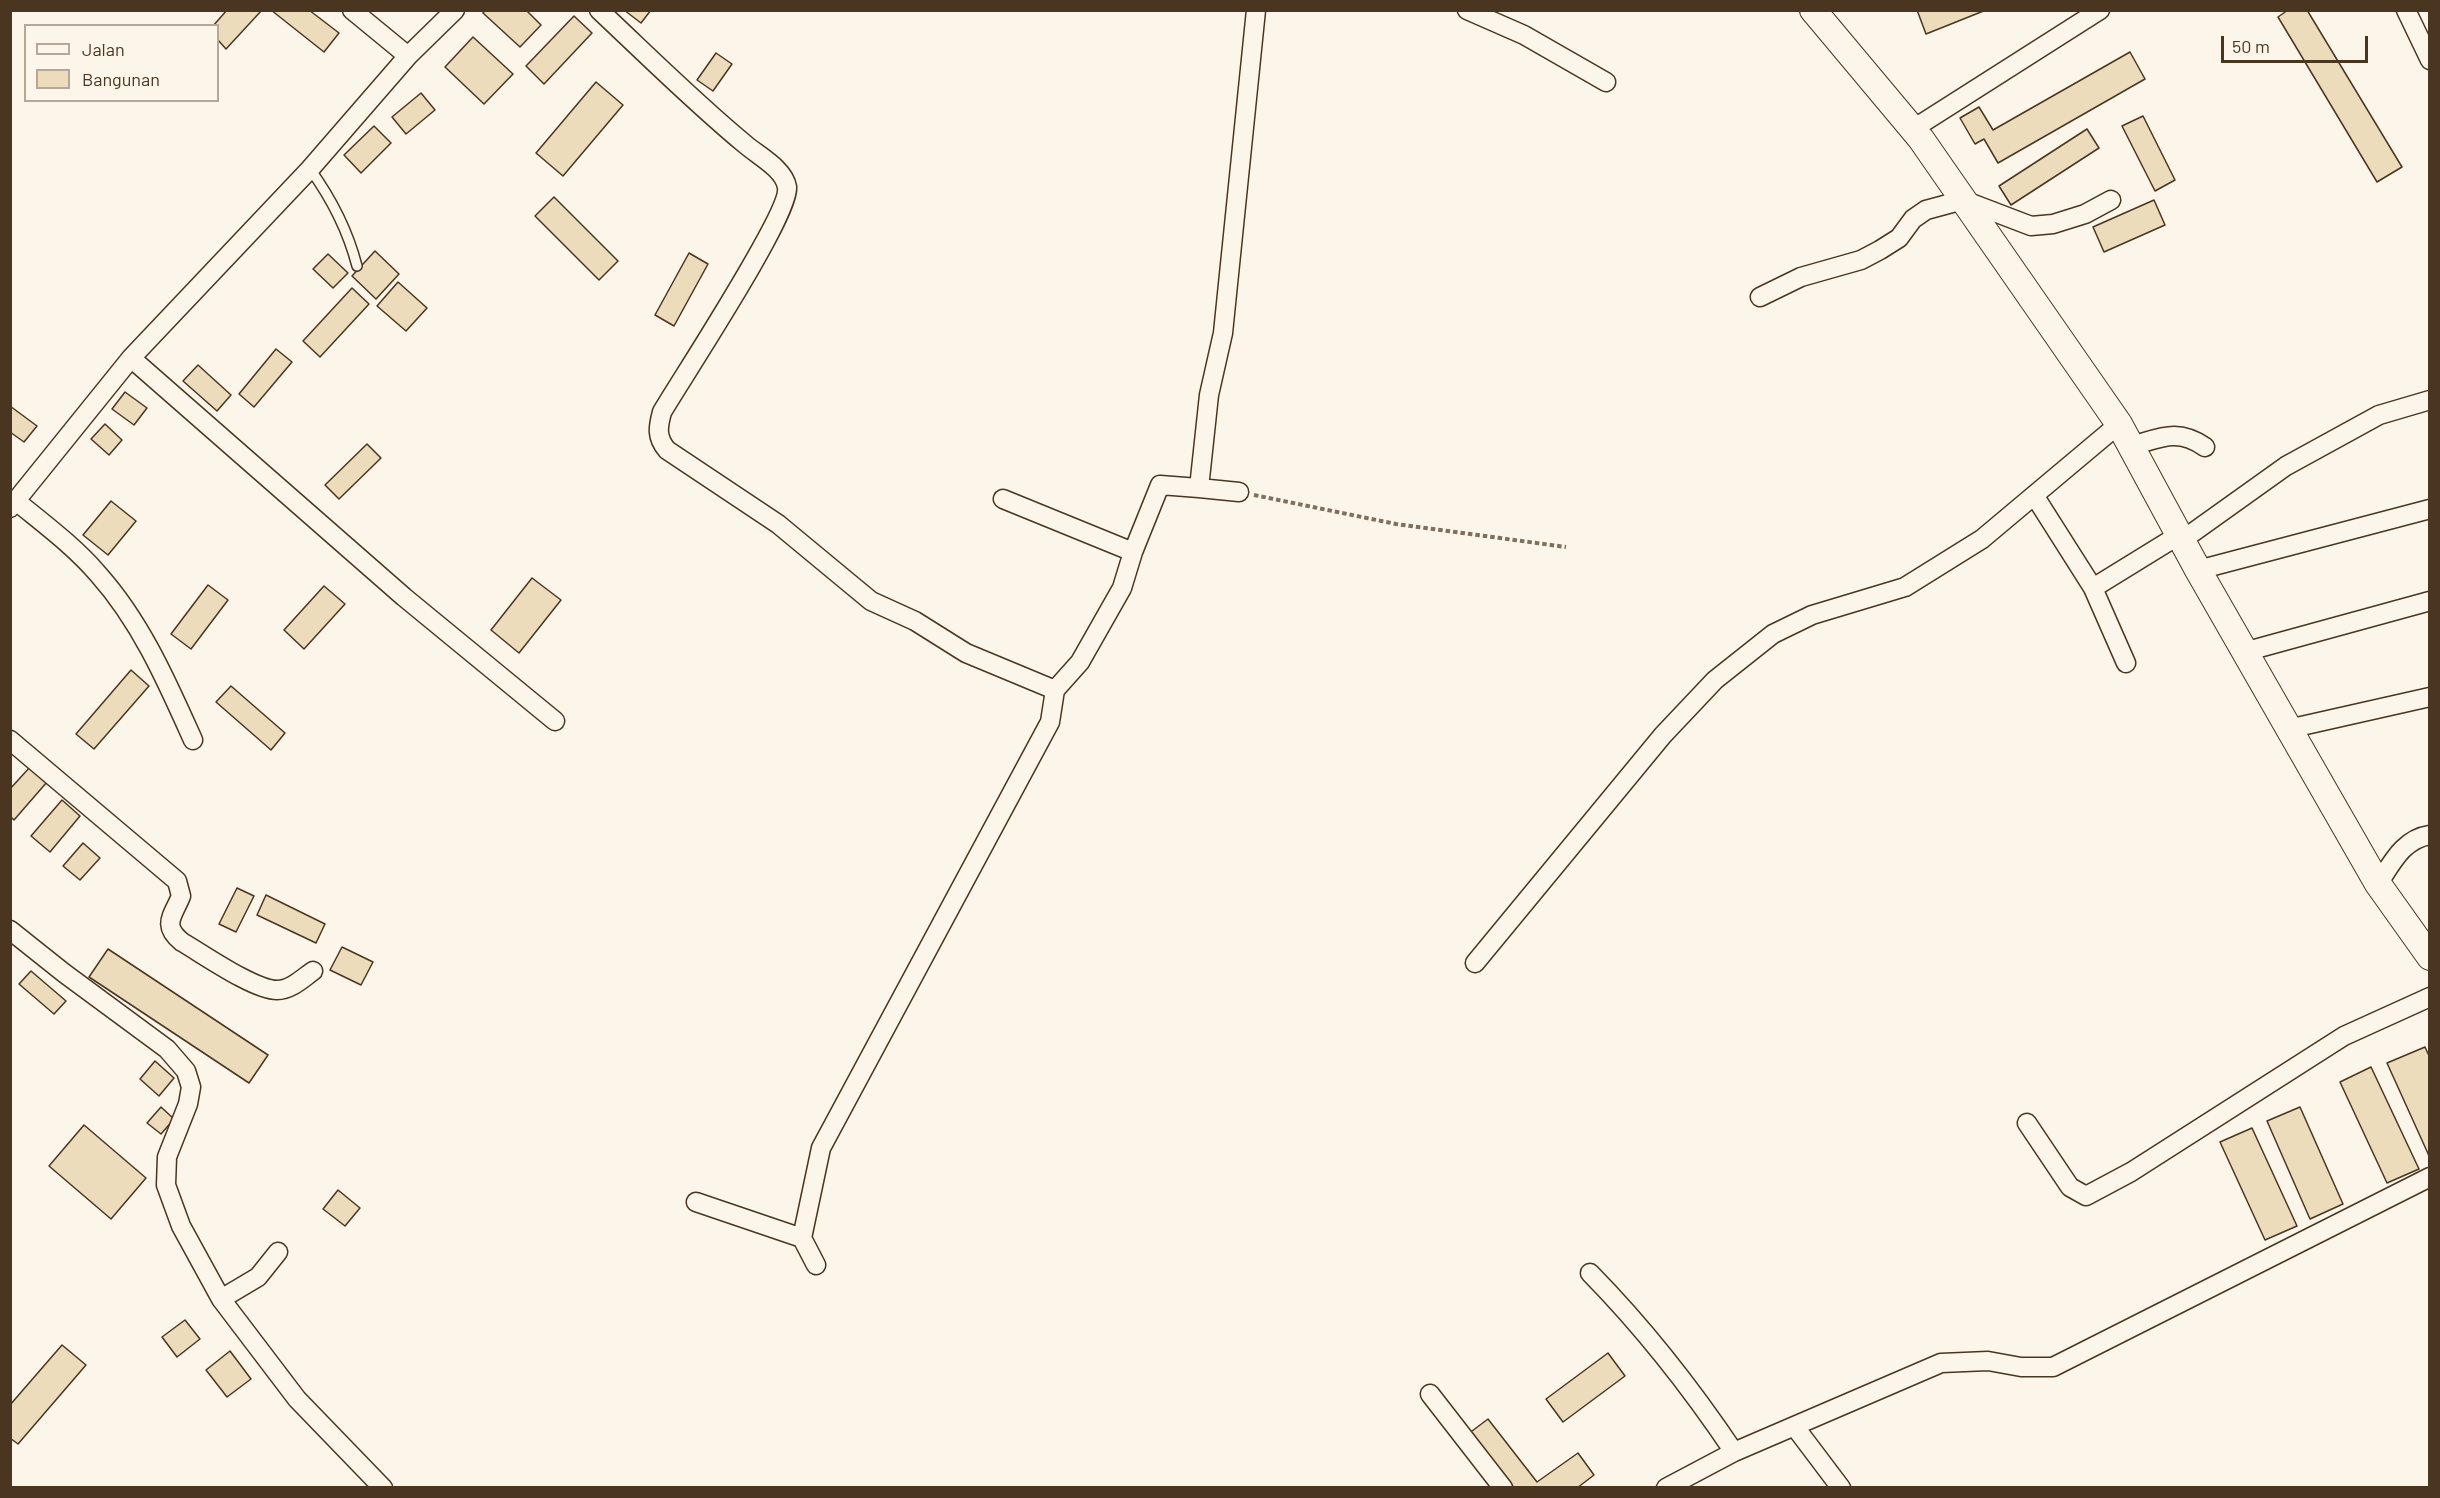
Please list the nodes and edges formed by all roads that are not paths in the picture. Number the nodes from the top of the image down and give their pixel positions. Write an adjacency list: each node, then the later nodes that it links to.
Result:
1 (352, 10): 9 (street)
2 (455, 10): 9 (street)
3 (599, 10): 36 (street)
4 (1256, 10): 23 (street)
5 (1467, 10): 11 (street)
6 (2100, 10): 12 (street)
7 (2406, 10): 10 (street)
8 (1814, 11): 12 (street)
9 (408, 56): 13 (street)
10 (2430, 60)
11 (1606, 82)
12 (1913, 129): 14 (street)
13 (310, 169): 16 (lane); 18 (street)
14 (1963, 200): 15 (street); 17 (street); 20 (street)
15 (2111, 200)
16 (357, 266)
17 (1760, 297)
18 (131, 358): 27 (street); 38 (street)
19 (2430, 400): 29 (street)
20 (2119, 424): 21 (street); 25 (street)
21 (2131, 446): 22 (street); 29 (street)
22 (2205, 447)
23 (1199, 488): 24 (street); 30 (street)
24 (1239, 492)
25 (2034, 495): 32 (street); 46 (street)
26 (1003, 499): 30 (street)
27 (13, 504): 41 (street)
28 (2430, 509): 31 (street)
29 (2180, 538): 31 (street); 32 (street)
30 (1132, 552): 36 (street)
31 (2198, 570): 34 (street)
32 (2093, 588): 35 (street)
33 (2430, 601): 34 (street)
34 (2244, 652): 39 (street)
35 (2126, 663)
36 (1055, 690): 52 (street)
37 (2430, 697): 39 (street)
38 (555, 721)
39 (2288, 729): 43 (street)
40 (10, 740): 47 (street)
41 (193, 741)
42 (2430, 835): 43 (street)
43 (2378, 884): 45 (street)
44 (10, 930): 56 (street)
45 (2430, 957)
46 (1475, 963)
47 (313, 970)
48 (2430, 998): 49 (street)
49 (2027, 1123)
50 (2430, 1177): 58 (street)
51 (696, 1202): 52 (street)
52 (802, 1238): 54 (street)
53 (278, 1252): 56 (street)
54 (816, 1266)
55 (1590, 1273): 59 (street)
56 (221, 1299): 60 (street)
57 (1430, 1394): 61 (street)
58 (1795, 1427): 59 (street); 63 (street)
59 (1734, 1452): 62 (street)
60 (382, 1488)
61 (1503, 1488)
62 (1666, 1488)
63 (1841, 1488)

